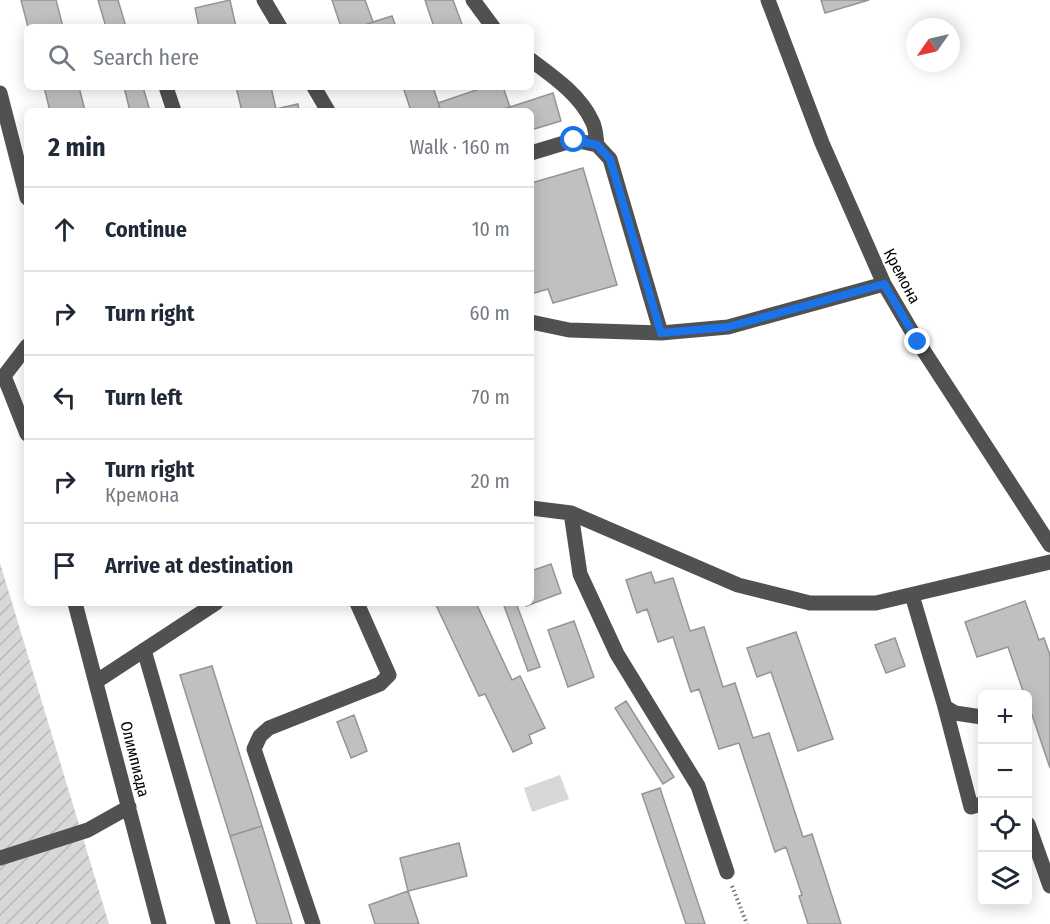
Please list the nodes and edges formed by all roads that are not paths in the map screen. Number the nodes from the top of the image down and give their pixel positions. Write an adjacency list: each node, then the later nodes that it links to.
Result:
1 (264, 0): 4 (street)
2 (473, 0): 5 (street)
3 (768, 0): 15 (street, Кремона)
4 (278, 24)
5 (491, 24)
6 (534, 62): 12 (street)
7 (167, 90): 10 (street)
8 (316, 90): 11 (street)
9 (0, 93): 14 (street)
10 (173, 108)
11 (326, 108)
12 (597, 145): 13 (street); 17 (street)
13 (534, 152)
14 (24, 186)
15 (884, 284): 17 (street); 22 (street, Кремона)
16 (534, 323): 17 (street)
17 (661, 333)
18 (24, 350): 19 (street)
19 (24, 426)
20 (534, 508): 21 (street)
21 (571, 513): 24 (street); 36 (street)
22 (1050, 545)
23 (1050, 562): 24 (street)
24 (912, 595): 30 (street)
25 (76, 606): 29 (street, Олимпиада)
26 (211, 606): 28 (street)
27 (358, 606): 40 (street)
28 (144, 650): 29 (street); 39 (street)
29 (97, 681): 33 (street, Олимпиада)
30 (945, 706): 31 (street); 32 (street)
31 (978, 716)
32 (978, 805)
33 (129, 807): 35 (street); 38 (street, Олимпиада)
34 (1032, 835): 37 (street)
35 (0, 858)
36 (727, 872)
37 (1050, 886)
38 (159, 924)
39 (223, 924)
40 (313, 924)

